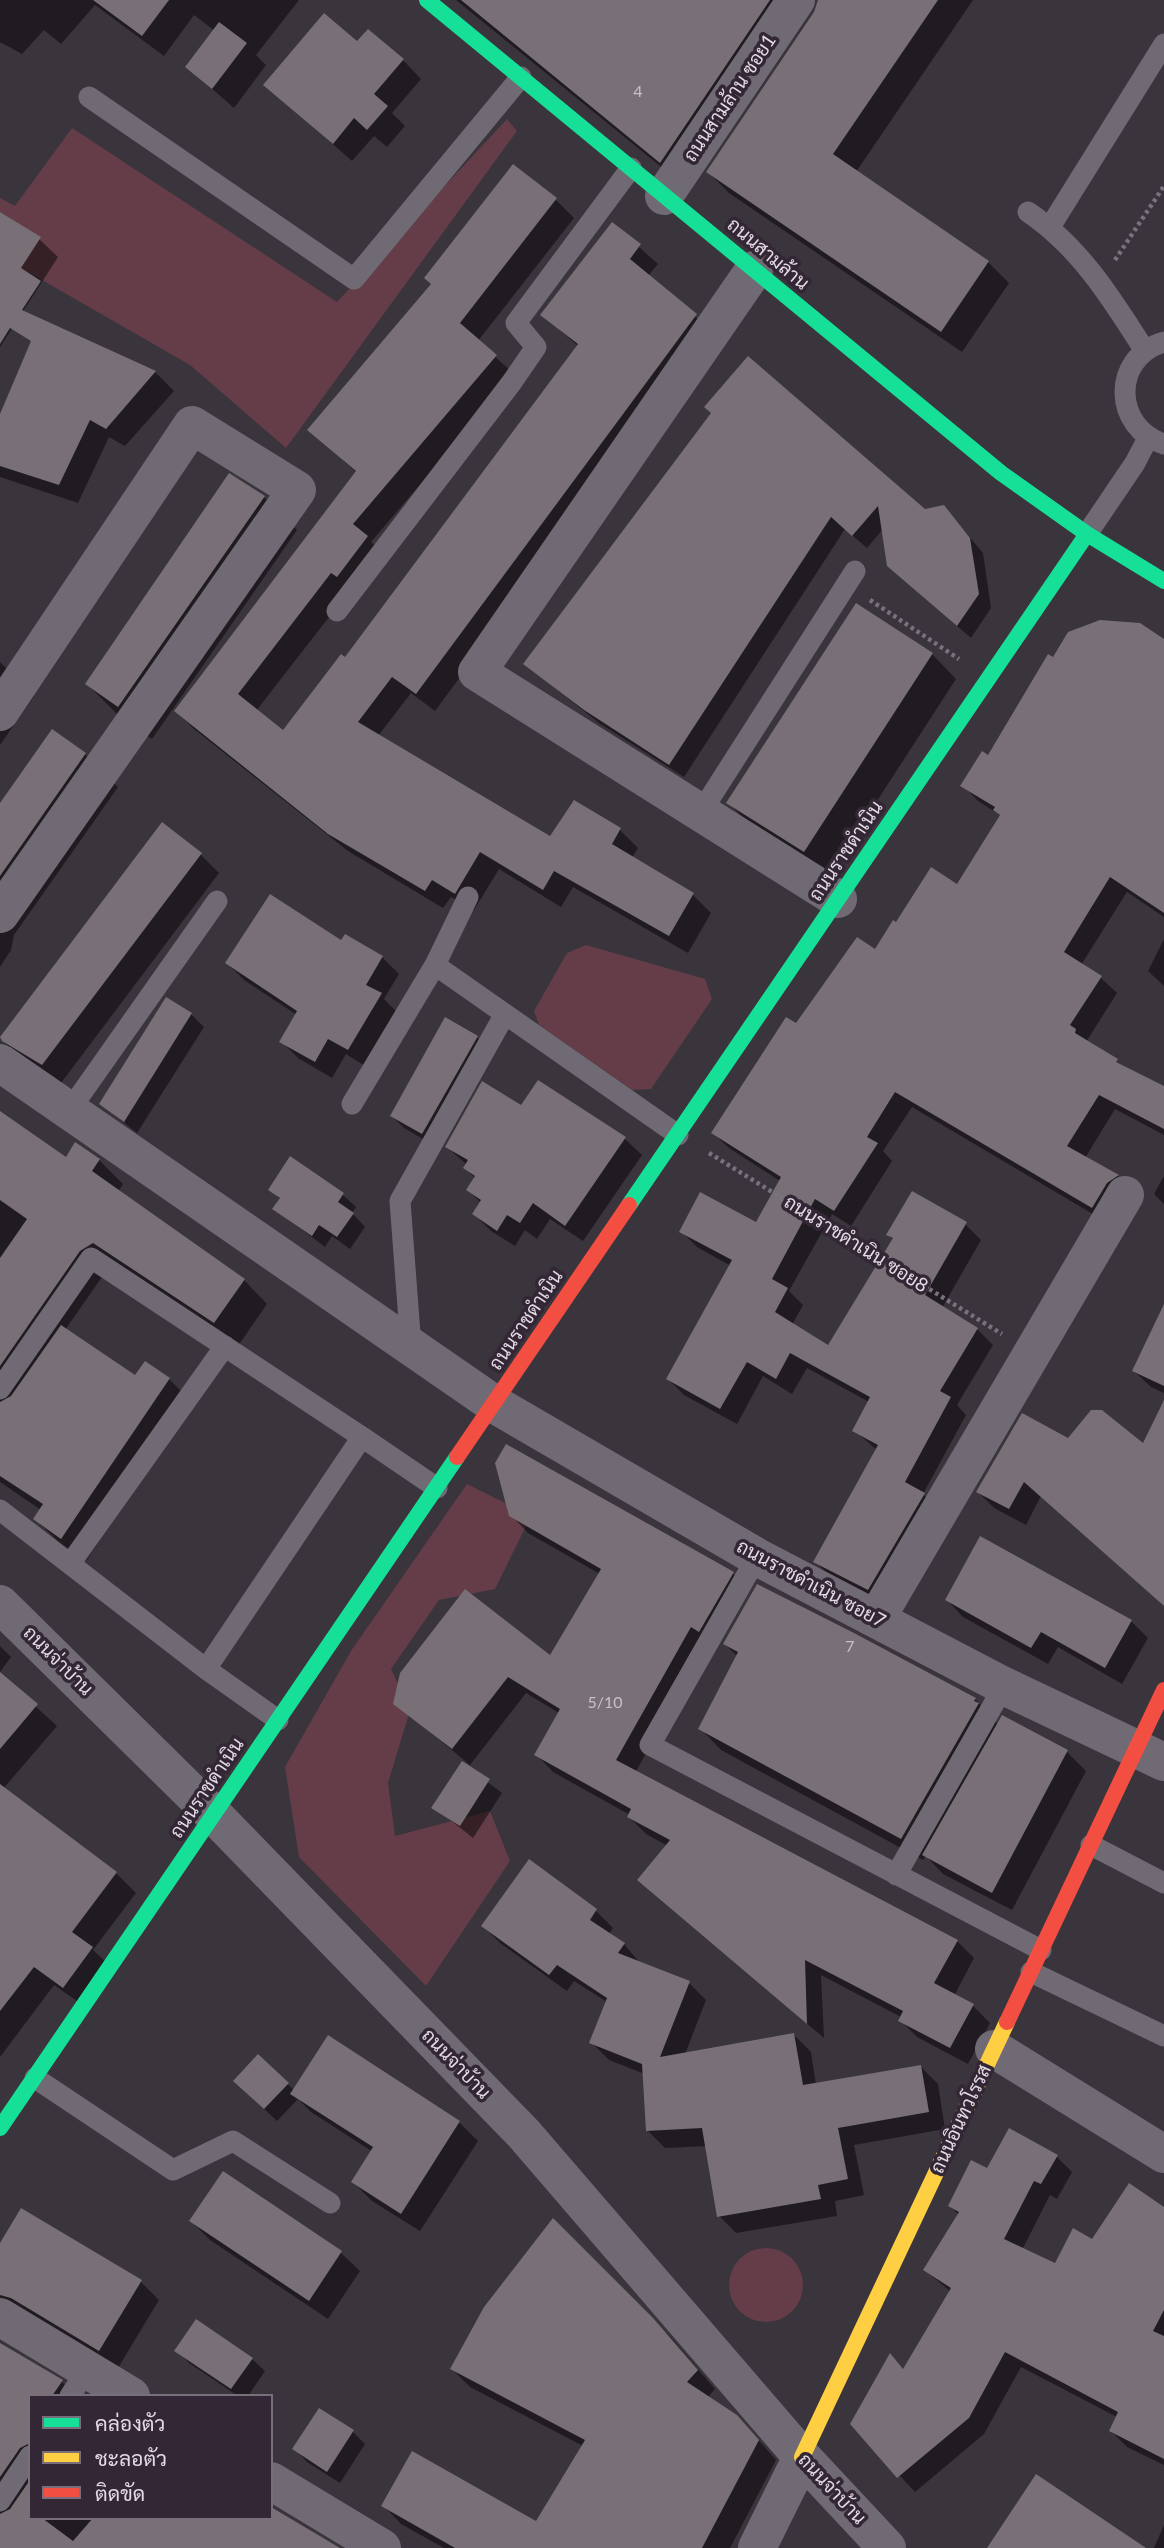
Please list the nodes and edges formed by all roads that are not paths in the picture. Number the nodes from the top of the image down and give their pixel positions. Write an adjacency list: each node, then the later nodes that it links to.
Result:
1 (428, 0): 4 (street, ถนนสามล้าน)
2 (796, 0): 7 (street, ถนนสามล้าน ซอย1)
3 (1164, 44): 9 (lane)
4 (521, 77): 5 (lane); 6 (street, ถนนสามล้าน)
5 (89, 97)
6 (631, 168): 7 (street, ถนนสามล้าน); 16 (lane)
7 (664, 196): 10 (street, ถนนสามล้าน)
8 (1028, 212): 9 (lane)
9 (1050, 226): 11 (lane)
10 (754, 270): 13 (street, ถนนสามล้าน); 18 (street)
11 (1154, 346): 12 (lane)
12 (1156, 441): 13 (lane)
13 (1087, 534): 15 (street, ถนนสามล้าน); 20 (street, ถนนราชดำเนิน)
14 (851, 578): 18 (lane)
15 (1164, 581)
16 (337, 611)
17 (0, 712): 22 (street)
18 (701, 812): 20 (street)
19 (468, 897): 23 (lane)
20 (838, 899): 28 (street, ถนนราชดำเนิน)
21 (218, 901): 27 (lane)
22 (0, 914)
23 (435, 965): 24 (lane); 26 (lane)
24 (505, 1014): 28 (lane); 31 (lane)
25 (0, 1063): 27 (street, ถนนราชดำเนิน ซอย7)
26 (352, 1104)
27 (69, 1111): 31 (street, ถนนราชดำเนิน ซอย7)
28 (678, 1135): 33 (street, ถนนราชดำเนิน)
29 (1125, 1195): 40 (street)
30 (225, 1346): 32 (lane); 34 (lane); 38 (lane)
31 (411, 1347): 33 (street, ถนนราชดำเนิน ซอย7)
32 (0, 1389)
33 (494, 1404): 35 (street, ถนนราชดำเนิน); 37 (street, ถนนราชดำเนิน ซอย7)
34 (362, 1437): 35 (lane); 41 (lane)
35 (437, 1489): 44 (street, ถนนราชดำเนิน)
36 (0, 1510): 38 (lane)
37 (757, 1557): 40 (street, ถนนราชดำเนิน ซอย7); 48 (lane)
38 (70, 1564): 41 (lane)
39 (0, 1604): 46 (street, ถนนจ่าบ้าน)
40 (876, 1619): 42 (street, ถนนราชดำเนิน ซอย7)
41 (206, 1670): 44 (lane)
42 (1004, 1686): 45 (street, ถนนราชดำเนิน ซอย7); 48 (lane)
43 (1164, 1690): 45 (street, ถนนอินทวโรรส)
44 (278, 1720): 46 (street, ถนนราชดำเนิน)
45 (1150, 1756): 47 (street, ถนนอินทวโรรส)
46 (214, 1815): 54 (street, ถนนราชดำเนิน); 61 (street, ถนนจ่าบ้าน)
47 (1091, 1845): 49 (lane); 50 (street, ถนนอินทวโรรส)
48 (896, 1875): 50 (lane)
49 (1164, 1883)
50 (1041, 1950): 51 (street, ถนนอินทวโรรส)
51 (1031, 1972): 52 (lane); 53 (street, ถนนอินทวโรรส)
52 (1164, 2036)
53 (994, 2049): 56 (street); 61 (street, ถนนอินทวโรรส)
54 (35, 2078): 55 (street, ถนนราชดำเนิน); 57 (lane)
55 (0, 2129)
56 (1164, 2154)
57 (330, 2203)
58 (0, 2318): 59 (street)
59 (79, 2383): 60 (street)
60 (123, 2394)
61 (802, 2457): 66 (street, ถนนอินทวโรรส); 67 (street, ถนนจ่าบ้าน)
62 (28, 2459): 64 (lane)
63 (273, 2482): 65 (street)
64 (0, 2501)
65 (383, 2548)
66 (757, 2548)
67 (887, 2548)

